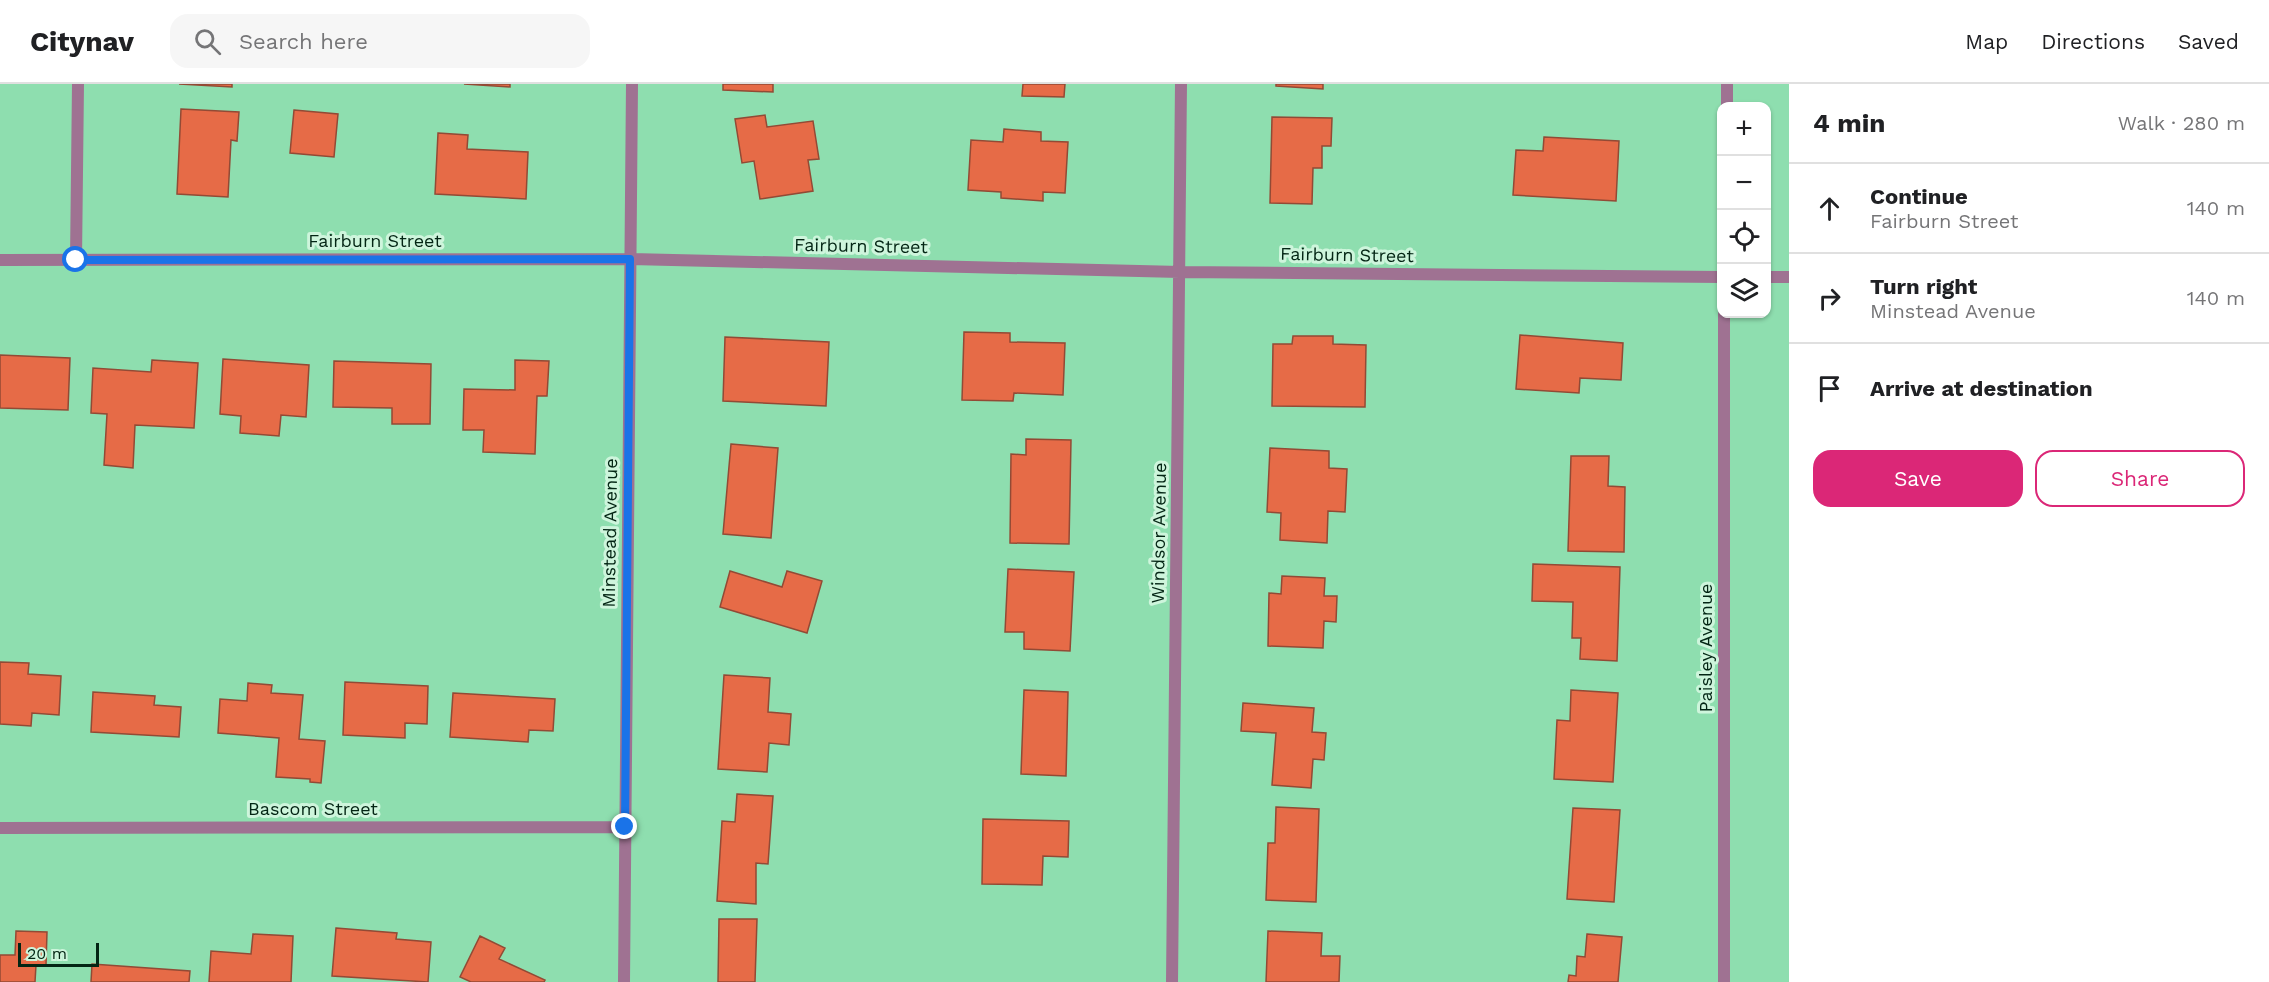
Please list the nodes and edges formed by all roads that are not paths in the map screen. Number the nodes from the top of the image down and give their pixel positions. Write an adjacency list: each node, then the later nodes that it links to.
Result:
1 (78, 84): 8 (street)
2 (632, 84): 6 (street, Minstead Avenue)
3 (1181, 84): 9 (street, Windsor Avenue)
4 (1727, 84): 5 (street)
5 (1726, 102)
6 (630, 259): 8 (street, Fairburn Street); 9 (street, Fairburn Street); 14 (street, Minstead Avenue)
7 (0, 260): 8 (street, Fairburn Street)
8 (76, 260)
9 (1180, 272): 10 (street, Fairburn Street); 17 (street, Windsor Avenue)
10 (1717, 277)
11 (1771, 277): 12 (street)
12 (1789, 277)
13 (1724, 318): 18 (street, Paisley Avenue)
14 (625, 827): 15 (street, Bascom Street); 16 (street, Minstead Avenue)
15 (0, 828)
16 (624, 982)
17 (1172, 982)
18 (1724, 982)

